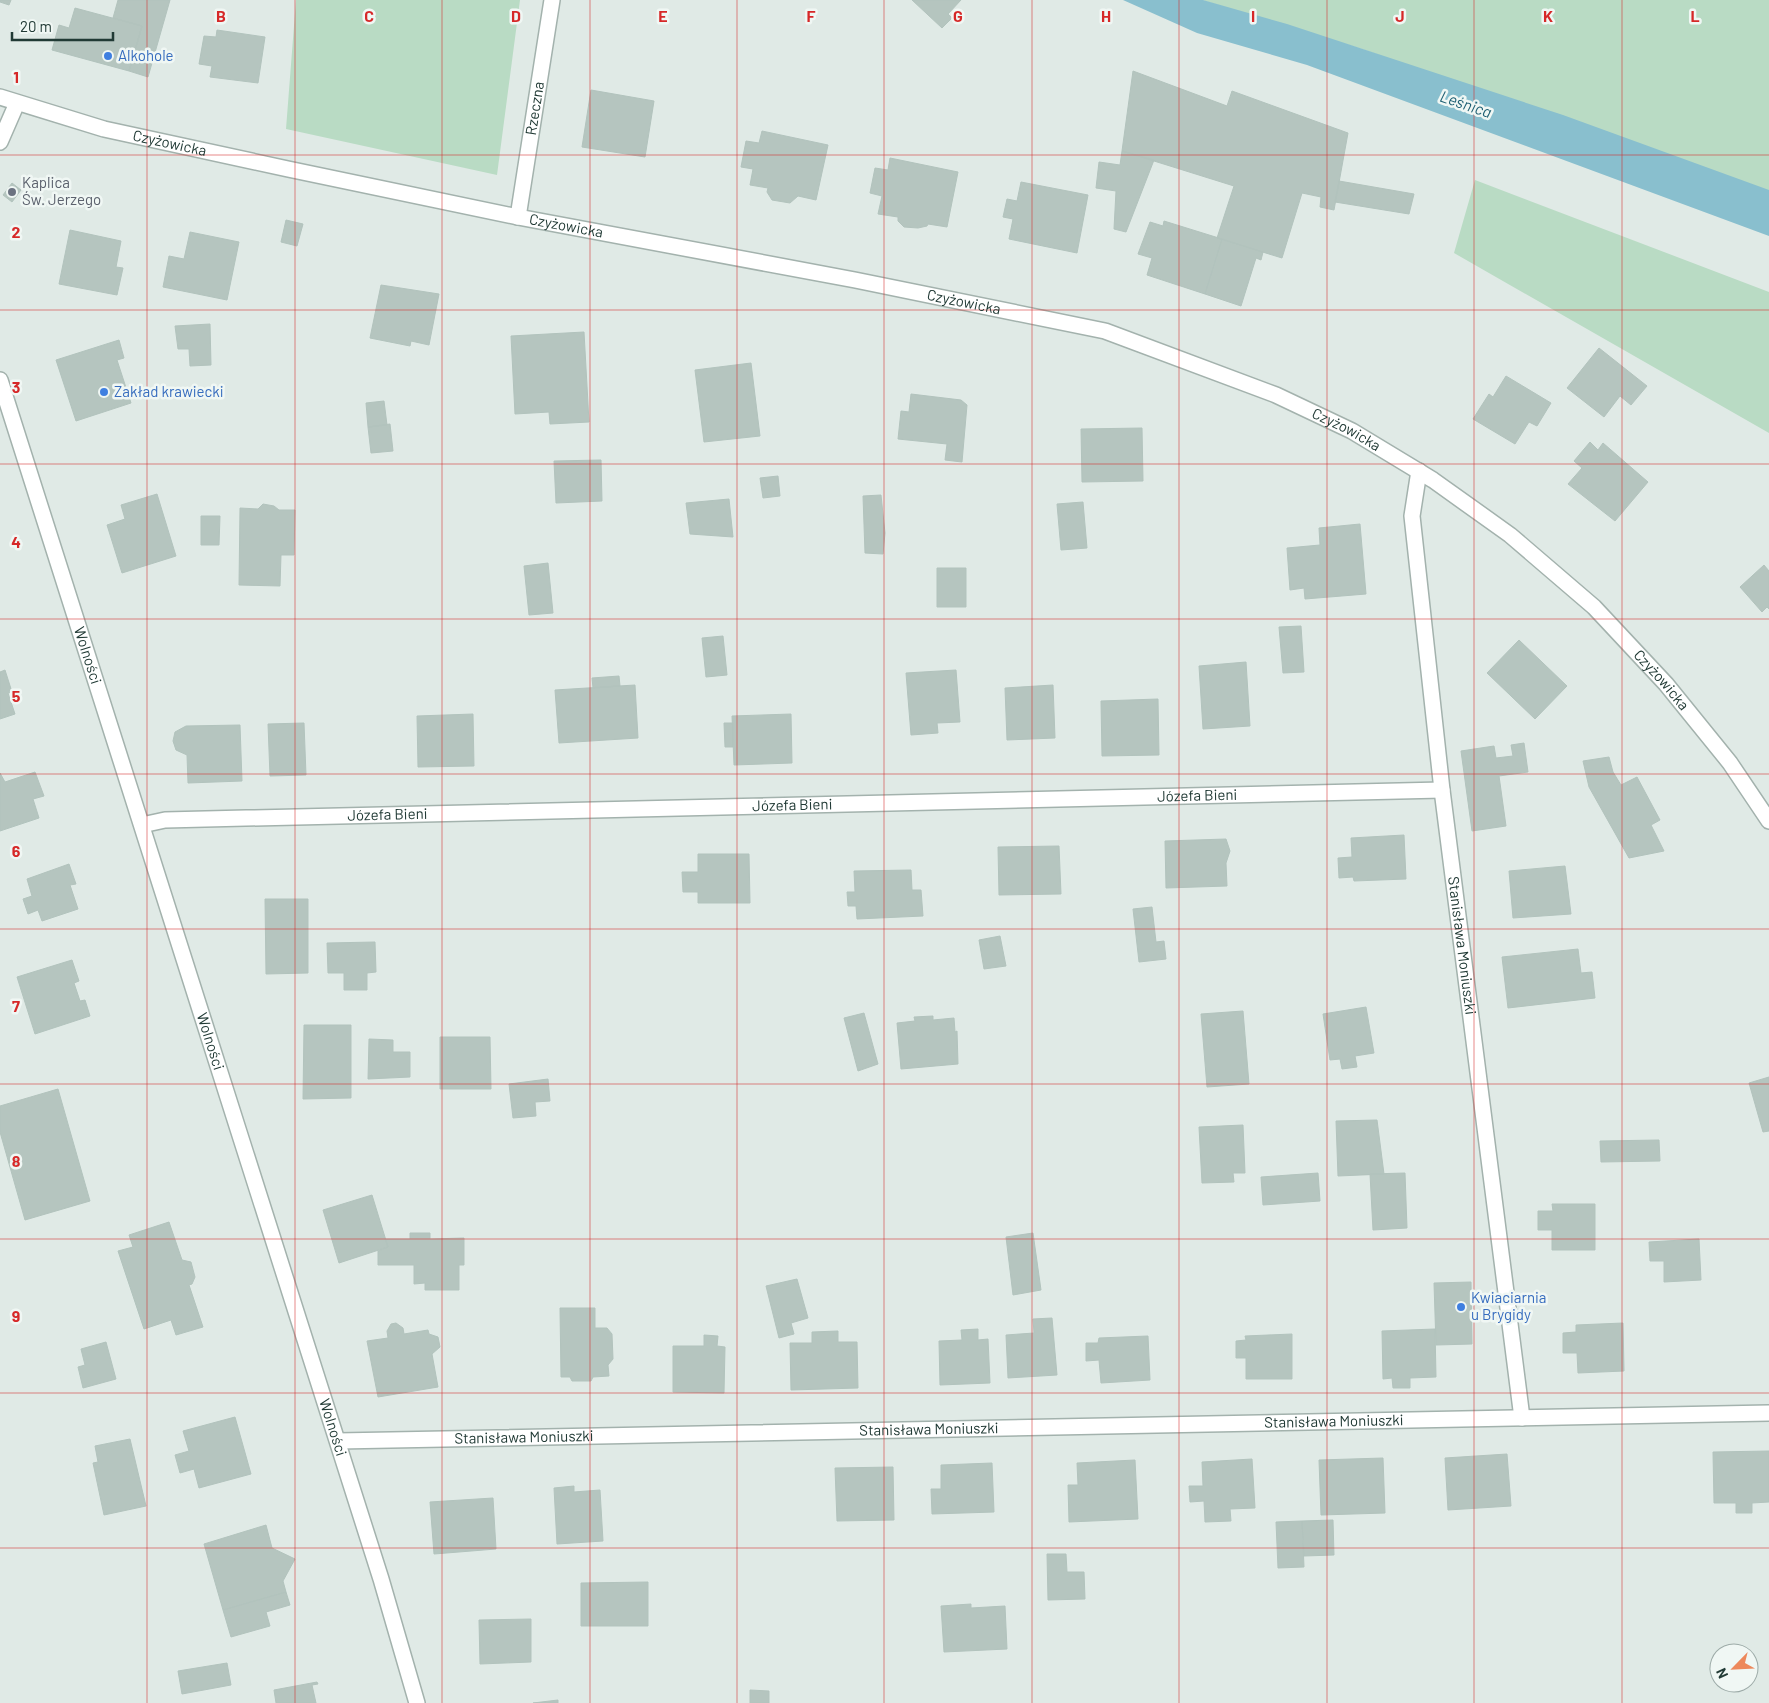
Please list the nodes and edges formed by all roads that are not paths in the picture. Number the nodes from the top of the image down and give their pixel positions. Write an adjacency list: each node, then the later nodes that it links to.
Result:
1 (552, 0): 5 (street, Rzeczna)
2 (0, 97): 3 (street, Czyżowicka)
3 (17, 103): 4 (street); 5 (street, Czyżowicka)
4 (0, 142)
5 (518, 217): 7 (street, Czyżowicka)
6 (0, 380): 10 (street, Wolności)
7 (1419, 471): 8 (street, Stanisława Moniuszki); 9 (street, Czyżowicka)
8 (1442, 790): 10 (street, Józefa Bieni); 12 (street, Stanisława Moniuszki)
9 (1769, 821)
10 (142, 825): 13 (street, Wolności)
11 (1769, 1413): 12 (street, Stanisława Moniuszki)
12 (1522, 1418): 13 (street, Stanisława Moniuszki)
13 (338, 1442): 14 (street, Wolności)
14 (418, 1703)

